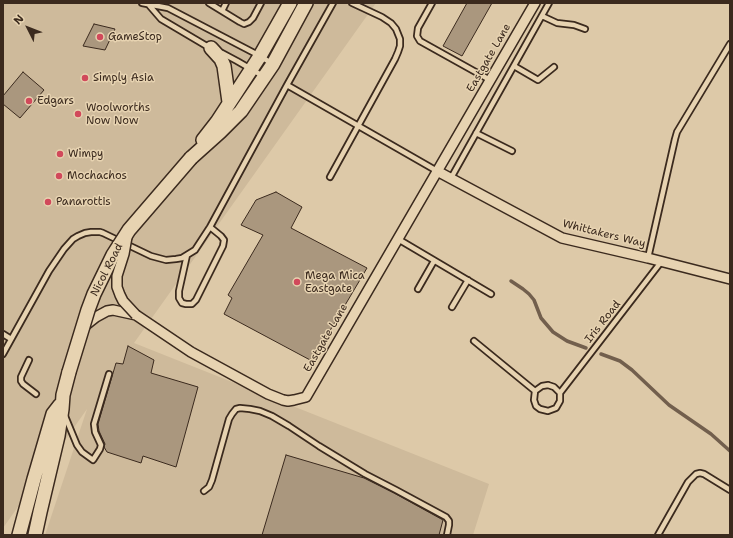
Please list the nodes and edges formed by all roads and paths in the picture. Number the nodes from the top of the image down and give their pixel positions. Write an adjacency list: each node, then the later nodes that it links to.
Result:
1 (142, 3): 12 (lane)
2 (209, 3): 13 (lane)
3 (226, 3): 13 (lane)
4 (261, 3): 13 (lane)
5 (290, 3): 18 (main road, Nicol Road)
6 (306, 3): 19 (main road, Nicol Road)
7 (333, 3): 25 (lane)
8 (352, 3): 27 (lane)
9 (432, 3): 24 (lane)
10 (535, 3): 24 (street, Eastgate Lane)
11 (549, 3): 14 (lane)
12 (148, 4): 17 (lane); 18 (lane)
13 (222, 11)
14 (542, 16): 15 (lane); 20 (lane)
15 (585, 30)
16 (730, 44): 38 (lane)
17 (211, 48): 22 (lane); 26 (main road)
18 (260, 56): 19 (lane); 22 (main road, Nicol Road)
19 (273, 64): 23 (main road, Nicol Road)
20 (514, 66): 21 (lane); 28 (lane)
21 (554, 67)
22 (251, 68): 23 (lane); 26 (main road, Nicol Road)
23 (264, 77): 30 (main road, Nicol Road)
24 (490, 80): 31 (street, Eastgate Lane)
25 (287, 85): 27 (lane); 34 (lane)
26 (229, 102): 30 (main road, Nicol Road)
27 (358, 125): 31 (lane); 32 (lane)
28 (476, 133): 29 (lane); 33 (lane)
29 (512, 151)
30 (191, 158): 35 (main road, Nicol Road, bridge)
31 (437, 171): 33 (street, Whittakers Way); 36 (street, Eastgate Lane)
32 (330, 178)
33 (451, 178): 38 (street, Whittakers Way)
34 (210, 227): 37 (lane); 37 (lane)
35 (129, 230): 46 (street, Eastgate Lane, bridge); 47 (main road, Nicol Road, bridge)
36 (398, 239): 39 (lane); 46 (street, Eastgate Lane)
37 (187, 255): 49 (lane)
38 (648, 258): 40 (street, Whittakers Way)
39 (434, 261): 42 (lane); 43 (lane)
40 (661, 262): 41 (street, Whittakers Way); 55 (lane, Iris Road)
41 (730, 279)
42 (468, 280): 44 (lane); 45 (lane)
43 (418, 289)
44 (491, 294)
45 (452, 307)
46 (136, 315): 47 (street, bridge)
47 (82, 328): 57 (main road, Nicol Road, bridge)
48 (3, 334): 49 (lane)
49 (11, 339): 51 (lane)
50 (474, 341): 54 (lane)
51 (3, 354)
52 (29, 360): 56 (lane)
53 (109, 374): 57 (lane)
54 (535, 391): 55 (lane); 55 (lane)
55 (560, 393)
56 (36, 394)
57 (62, 405): 60 (main road, Nicol Road); 61 (main road, Nicol Road)
58 (730, 490): 63 (lane)
59 (204, 491): 62 (lane)
60 (19, 535)
61 (35, 535)
62 (446, 535)
63 (658, 535)

